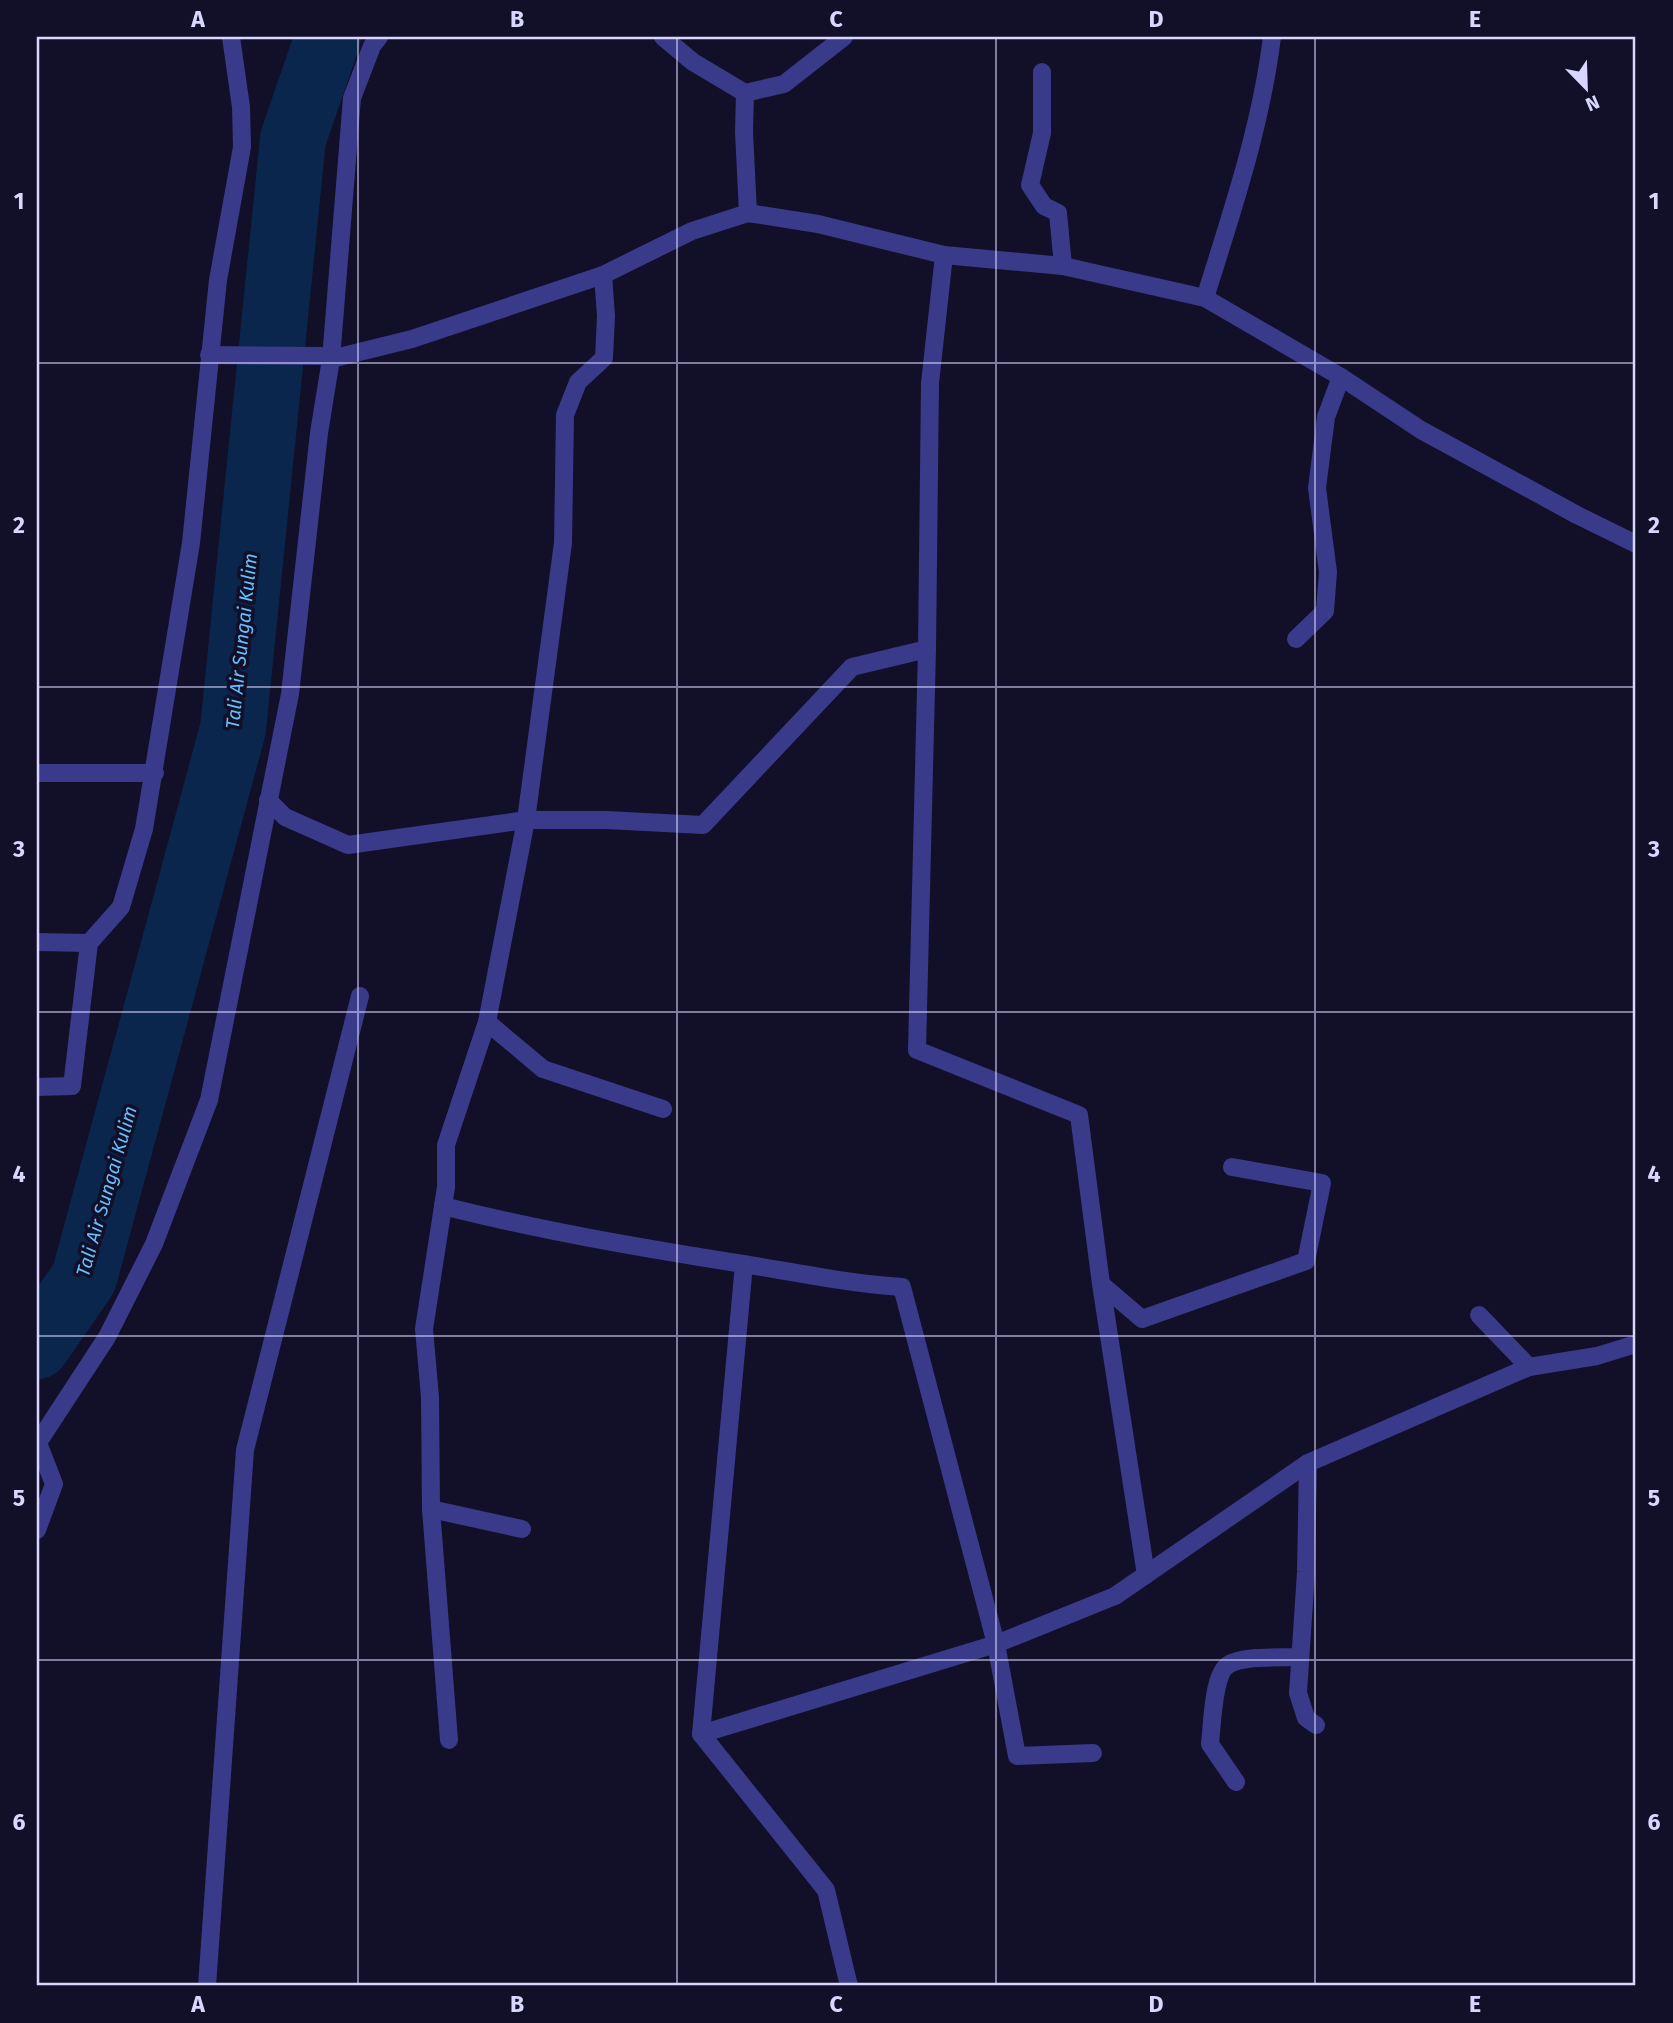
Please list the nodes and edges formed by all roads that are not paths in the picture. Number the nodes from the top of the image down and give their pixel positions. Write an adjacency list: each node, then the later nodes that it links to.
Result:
1 (231, 37): 13 (street)
2 (379, 37): 14 (street)
3 (663, 37): 7 (street)
4 (844, 37): 7 (street)
5 (1272, 37): 12 (street)
6 (1042, 72): 10 (street)
7 (746, 93): 8 (street)
8 (748, 213): 9 (street); 11 (street)
9 (944, 255): 10 (street); 18 (street)
10 (1063, 267): 12 (street)
11 (603, 275): 14 (street); 22 (street)
12 (1205, 298): 15 (street)
13 (209, 355): 14 (street); 20 (street)
14 (327, 358): 21 (street)
15 (1341, 377): 16 (street); 17 (street)
16 (1636, 544)
17 (1296, 639)
18 (927, 649): 22 (street); 32 (street)
19 (37, 773): 20 (street)
20 (155, 773): 24 (street)
21 (268, 800): 22 (street); 36 (street)
22 (526, 820): 26 (street)
23 (37, 942): 24 (street)
24 (89, 943): 27 (street)
25 (360, 996): 49 (street)
26 (487, 1021): 28 (street); 30 (street)
27 (37, 1087)
28 (663, 1110)
29 (1232, 1167): 32 (street)
30 (443, 1206): 31 (street); 38 (street)
31 (744, 1264): 42 (street); 45 (street)
32 (1101, 1284): 41 (street)
33 (1479, 1315): 35 (street)
34 (1636, 1343): 35 (street)
35 (1529, 1367): 37 (street)
36 (37, 1444): 40 (street)
37 (1308, 1464): 41 (street); 43 (street)
38 (431, 1508): 39 (street); 46 (street)
39 (522, 1529)
40 (37, 1530)
41 (1146, 1575): 42 (street)
42 (996, 1644): 45 (street); 47 (street)
43 (1300, 1657): 44 (street); 48 (street)
44 (1316, 1725)
45 (701, 1734): 50 (street)
46 (449, 1740)
47 (1093, 1753)
48 (1236, 1782)
49 (207, 1986)
50 (849, 1986)

